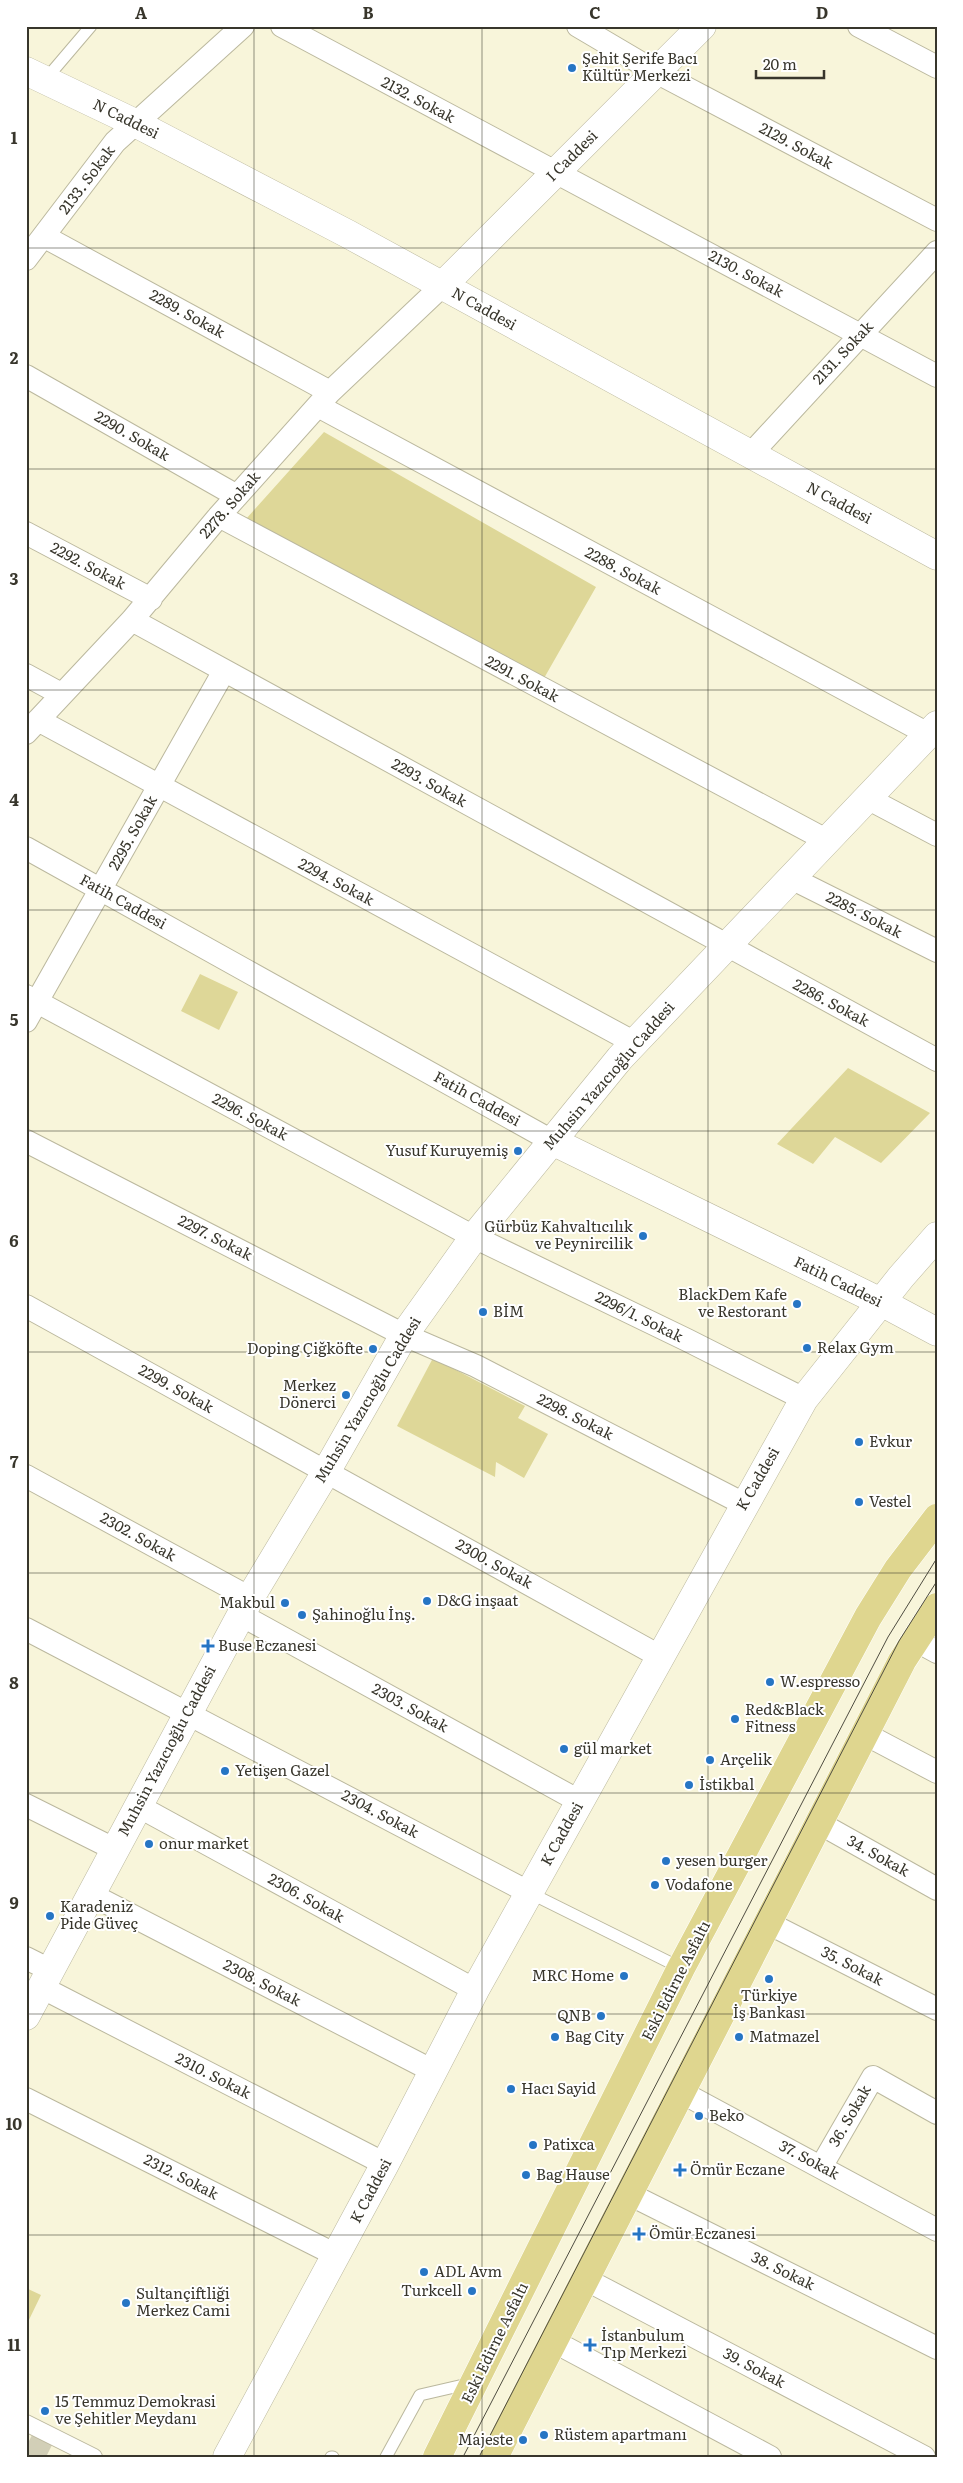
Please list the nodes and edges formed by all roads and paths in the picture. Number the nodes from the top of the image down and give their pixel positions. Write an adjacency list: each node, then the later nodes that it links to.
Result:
1 (91, 26): 9 (lane)
2 (244, 26): 10 (street, 2133. Sokak)
3 (282, 26): 11 (street, 2132. Sokak)
4 (578, 26): 8 (street, 2129. Sokak)
5 (702, 26): 8 (street, I Caddesi)
6 (859, 26): 7 (street)
7 (937, 67)
8 (656, 72): 11 (street, I Caddesi); 12 (street, 2129. Sokak)
9 (35, 76): 10 (street, N Caddesi)
10 (135, 123): 13 (street, 2133. Sokak); 16 (street, N Caddesi)
11 (554, 173): 16 (street, I Caddesi); 17 (street, 2130. Sokak)
12 (937, 220)
13 (45, 237): 15 (street, 2133. Sokak); 20 (street, 2289. Sokak)
14 (937, 252): 17 (street, 2131. Sokak)
15 (26, 259)
16 (442, 286): 20 (street, 2278. Sokak); 21 (street, N Caddesi)
17 (860, 334): 19 (street, 2130. Sokak); 21 (street, 2131. Sokak)
18 (26, 376): 22 (street, 2290. Sokak)
19 (937, 376)
20 (324, 399): 22 (street, 2278. Sokak); 32 (street, 2288. Sokak)
21 (750, 455): 25 (street, N Caddesi)
22 (237, 496): 23 (street, 2278. Sokak)
23 (219, 516): 26 (street, 2278. Sokak); 36 (street, 2291. Sokak)
24 (26, 533): 26 (street, 2292. Sokak)
25 (937, 556)
26 (151, 598): 27 (street, 2278. Sokak)
27 (132, 620): 28 (street, 2293. Sokak); 30 (street, 2278. Sokak)
28 (224, 671): 33 (street, 2295. Sokak); 40 (street, 2293. Sokak)
29 (26, 675): 30 (street)
30 (61, 694): 31 (street, 2278. Sokak)
31 (32, 727): 33 (street, 2294. Sokak)
32 (934, 729): 34 (street, Muhsin Yazıcıoğlu Caddesi)
33 (158, 788): 39 (street, 2295. Sokak); 43 (street, 2294. Sokak)
34 (867, 798): 35 (street); 36 (street, Muhsin Yazıcıoğlu Caddesi)
35 (937, 835)
36 (826, 840): 38 (street, Muhsin Yazıcıoğlu Caddesi)
37 (26, 848): 39 (street, Fatih Caddesi)
38 (791, 878): 40 (street, Muhsin Yazıcıoğlu Caddesi); 41 (street, 2285. Sokak)
39 (100, 890): 42 (street, 2295. Sokak); 46 (street, Fatih Caddesi)
40 (726, 946): 43 (street, Muhsin Yazıcıoğlu Caddesi); 44 (street, 2286. Sokak)
41 (937, 951)
42 (30, 1007): 48 (street, 2296. Sokak)
43 (635, 1043): 46 (street, Muhsin Yazıcıoğlu Caddesi)
44 (937, 1060)
45 (26, 1140): 52 (street, 2297. Sokak)
46 (552, 1141): 48 (street, Muhsin Yazıcıoğlu Caddesi); 49 (street, Fatih Caddesi)
47 (937, 1236): 49 (street, K Caddesi)
48 (474, 1237): 52 (street, Muhsin Yazıcıoğlu Caddesi); 53 (street, 2296/1. Sokak)
49 (881, 1302): 51 (street, Fatih Caddesi); 53 (street, K Caddesi)
50 (26, 1306): 54 (street, 2299. Sokak)
51 (937, 1332)
52 (404, 1335): 54 (street, Muhsin Yazıcıoğlu Caddesi); 56 (street, 2298. Sokak)
53 (804, 1399): 56 (street, K Caddesi)
54 (326, 1472): 58 (street, Muhsin Yazıcıoğlu Caddesi); 62 (street, 2300. Sokak)
55 (26, 1476): 58 (street, 2302. Sokak)
56 (744, 1504): 62 (street, K Caddesi)
57 (937, 1518): 76 (main road, Eski Edirne Asfaltı)
58 (245, 1606): 63 (street, Muhsin Yazıcıoğlu Caddesi); 66 (street, 2303. Sokak)
59 (937, 1606): 61 (main road)
60 (26, 1630): 63 (street, 2304. Sokak)
61 (926, 1646): 64 (main road)
62 (661, 1657): 66 (street, K Caddesi)
63 (187, 1714): 68 (street, Muhsin Yazıcıoğlu Caddesi); 72 (street, 2304. Sokak)
64 (864, 1734): 65 (street); 69 (main road)
65 (937, 1772)
66 (579, 1802): 72 (street, K Caddesi)
67 (26, 1805): 70 (street)
68 (138, 1806): 70 (street, Muhsin Yazıcıoğlu Caddesi); 78 (street, 2306. Sokak)
69 (819, 1823): 71 (street, 34. Sokak); 74 (main road)
70 (114, 1849): 73 (street, Muhsin Yazıcıoğlu Caddesi)
71 (937, 1889)
72 (530, 1893): 76 (lane, 2304. Sokak); 78 (street, K Caddesi)
73 (90, 1894): 77 (street, Muhsin Yazıcıoğlu Caddesi); 81 (street, 2308. Sokak)
74 (768, 1923): 79 (street, 35. Sokak); 82 (main road)
75 (26, 1958): 77 (street, 2310. Sokak)
76 (681, 1968): 93 (main road, Eski Edirne Asfaltı)
77 (46, 1979): 80 (street, Muhsin Yazıcıoğlu Caddesi); 85 (street, 2310. Sokak)
78 (475, 1990): 81 (street, K Caddesi)
79 (937, 2009)
80 (26, 2016)
81 (433, 2072): 85 (street, K Caddesi)
82 (681, 2092): 86 (street, 37. Sokak); 87 (main road)
83 (26, 2099): 89 (street, 2312. Sokak)
84 (937, 2113): 86 (street, 36. Sokak)
85 (385, 2164): 89 (street, K Caddesi)
86 (821, 2167): 88 (street, 37. Sokak)
87 (629, 2194): 90 (main road); 92 (street, 38. Sokak)
88 (937, 2230)
89 (336, 2255): 97 (street, K Caddesi)
90 (585, 2279): 91 (main road); 101 (street, 39. Sokak)
91 (553, 2342): 95 (main road); 100 (street)
92 (937, 2348)
93 (476, 2382): 98 (lane); 99 (main road, Eski Edirne Asfaltı)
94 (26, 2423): 96 (street)
95 (495, 2456)
96 (94, 2457)
97 (227, 2457)
98 (386, 2457)
99 (437, 2457)
100 (770, 2457)
101 (924, 2457)

